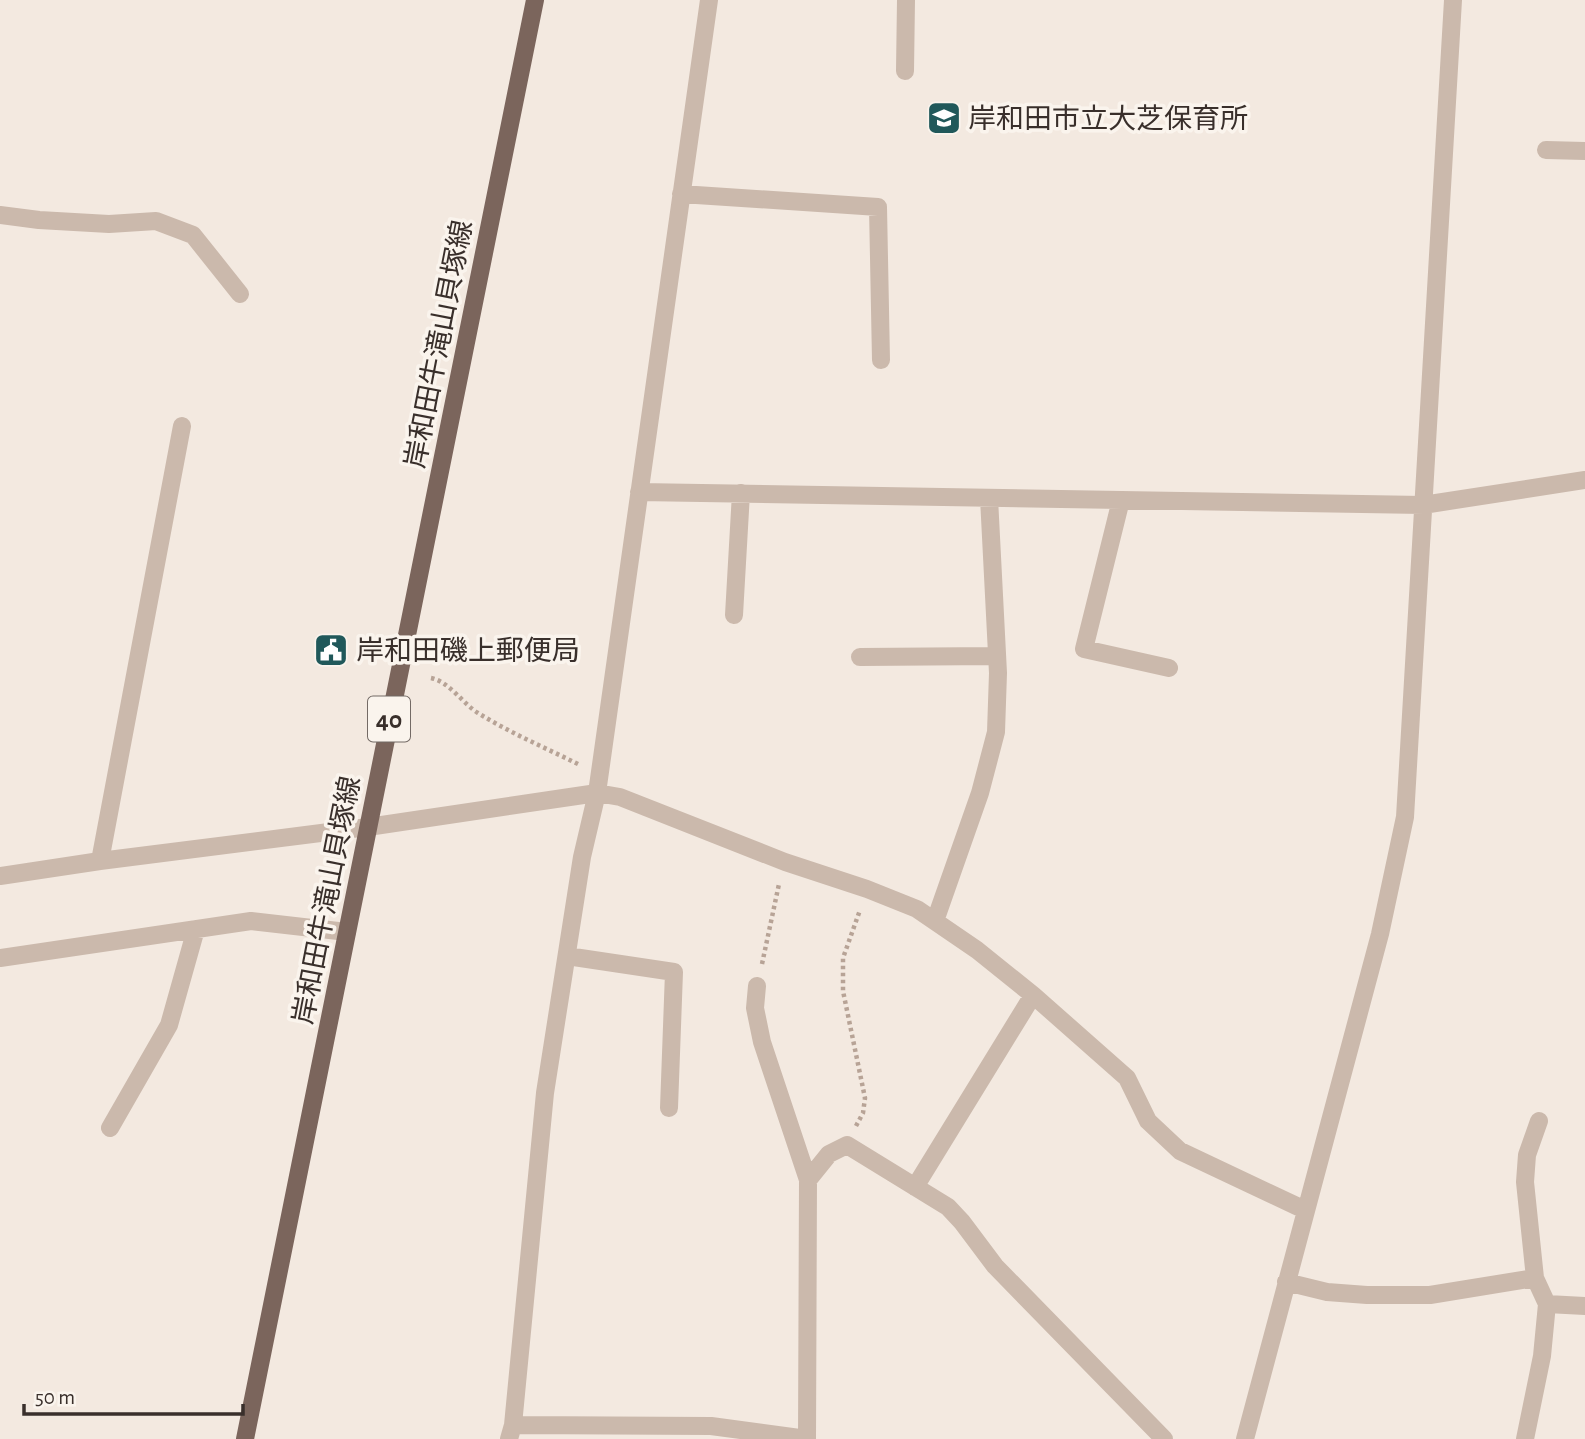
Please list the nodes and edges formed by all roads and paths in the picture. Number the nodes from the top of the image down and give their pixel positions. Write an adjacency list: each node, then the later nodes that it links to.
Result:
1 (535, 0): 25 (main road, 岸和田牛滝山貝塚線 / 40)
2 (709, 0): 8 (street)
3 (906, 0): 5 (street)
4 (1453, 0): 18 (street)
5 (905, 71)
6 (1546, 150): 7 (street)
7 (1585, 151)
8 (681, 194): 11 (street); 14 (street)
9 (0, 215): 10 (street)
10 (240, 294)
11 (881, 360)
12 (182, 426): 26 (street)
13 (1585, 480): 18 (street)
14 (639, 492): 15 (street); 24 (street)
15 (741, 493): 16 (street); 19 (street)
16 (989, 498): 17 (street); 20 (street)
17 (1121, 500): 18 (street); 22 (street)
18 (1423, 505): 43 (street)
19 (734, 615)
20 (998, 656): 21 (street); 30 (street)
21 (860, 657)
22 (1169, 668)
23 (431, 678): 24 (path)
24 (598, 784): 25 (street); 27 (street); 33 (street)
25 (368, 827): 26 (street); 32 (main road, 岸和田牛滝山貝塚線 / 40)
26 (100, 861): 28 (street)
27 (785, 862): 29 (street); 35 (path)
28 (0, 876)
29 (867, 889): 30 (street); 40 (path)
30 (935, 921): 36 (street)
31 (196, 929): 32 (street); 34 (street); 39 (street)
32 (347, 932): 49 (main road, 岸和田牛滝山貝塚線 / 40)
33 (567, 956): 37 (street); 48 (street)
34 (0, 958)
35 (757, 986): 41 (street)
36 (1033, 995): 42 (street); 43 (street)
37 (669, 1108)
38 (1539, 1121): 44 (street)
39 (110, 1128)
40 (847, 1145): 41 (street); 42 (street)
41 (808, 1180): 50 (street)
42 (915, 1187): 51 (street)
43 (1305, 1210): 45 (street)
44 (1535, 1278): 45 (street); 46 (street)
45 (1286, 1282): 52 (street)
46 (1547, 1304): 47 (street); 53 (street)
47 (1585, 1306)
48 (511, 1432): 50 (street)
49 (244, 1439)
50 (807, 1439)
51 (1164, 1439)
52 (1245, 1439)
53 (1525, 1439)

